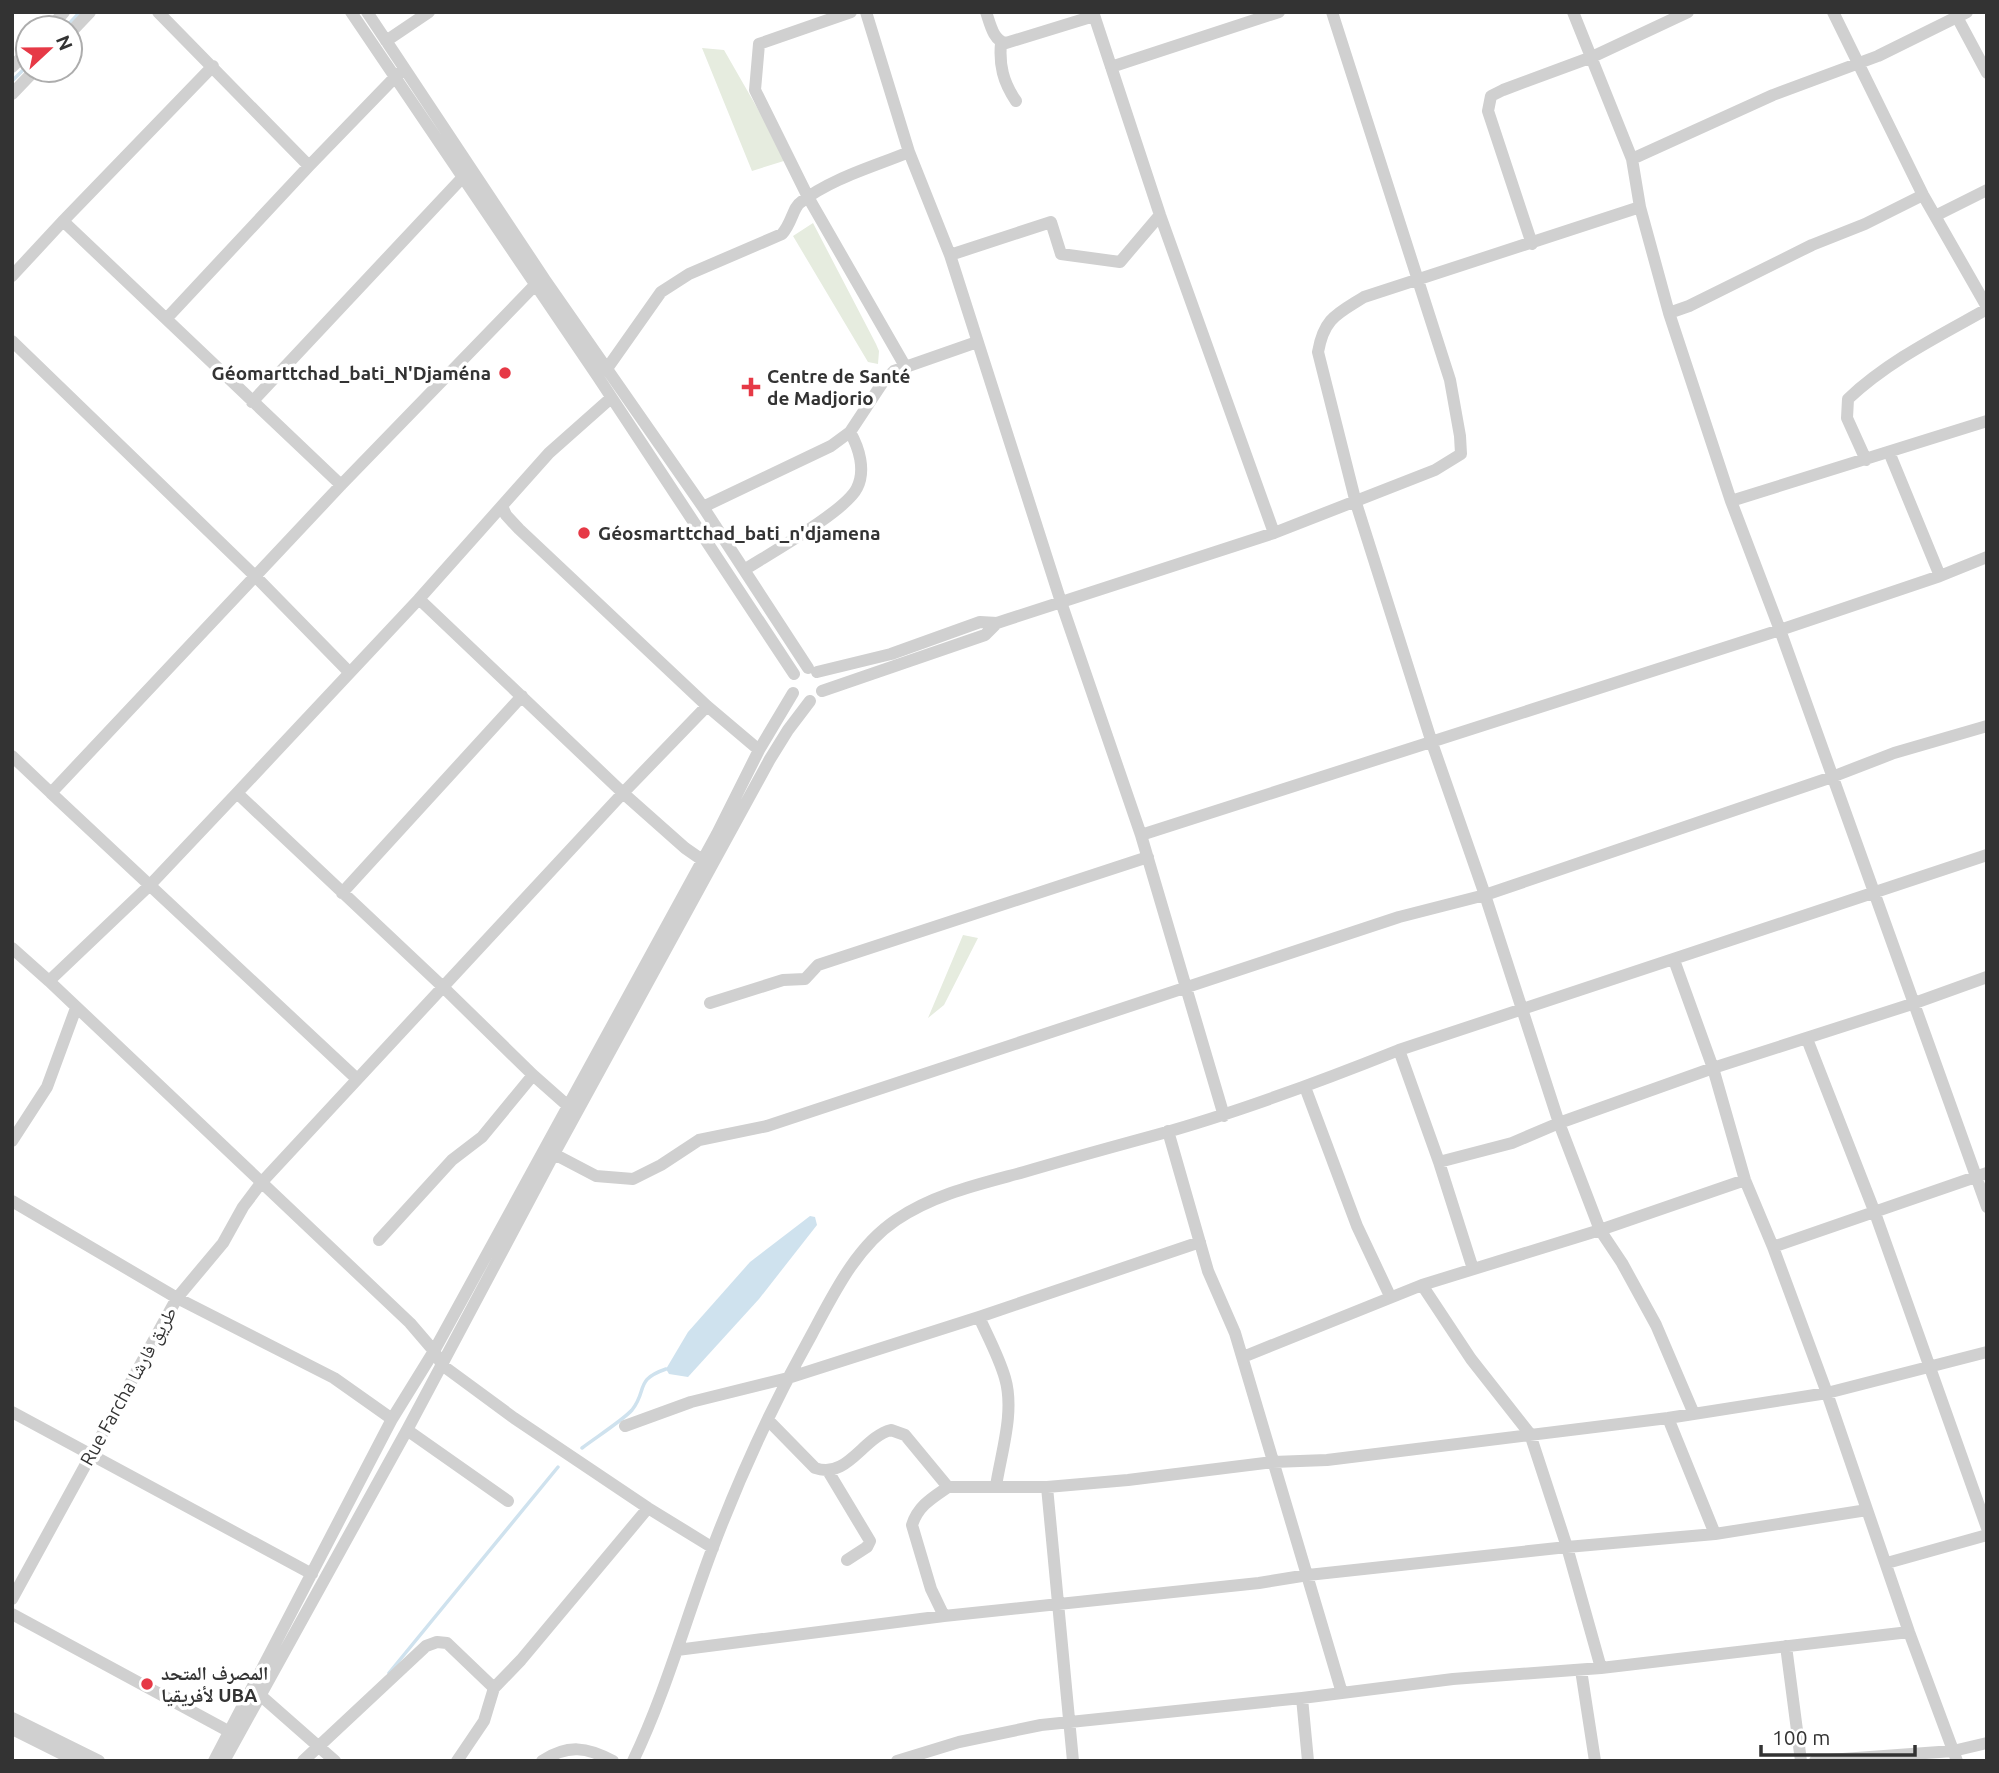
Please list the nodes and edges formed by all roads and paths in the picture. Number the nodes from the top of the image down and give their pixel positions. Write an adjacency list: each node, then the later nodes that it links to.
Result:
1 (158, 12): 19 (street)
2 (351, 12): 21 (street)
3 (367, 12): 15 (street)
4 (429, 12): 15 (street)
5 (851, 12): 30 (street)
6 (866, 12): 24 (street)
7 (985, 12): 16 (street)
8 (1279, 12): 20 (street)
9 (1332, 12): 38 (street)
10 (1573, 12): 17 (street)
11 (1688, 12): 17 (street)
12 (1833, 12): 18 (street)
13 (1093, 14): 16 (street); 20 (street)
14 (1962, 15): 18 (street); 22 (street)
15 (386, 41): 21 (street)
16 (1001, 43): 23 (street)
17 (1592, 57): 25 (street); 35 (street)
18 (1858, 64): 25 (street); 29 (street)
19 (213, 66): 26 (street); 34 (street)
20 (1111, 67): 32 (street)
21 (400, 72): 26 (street); 27 (street); 46 (street)
22 (1987, 73)
23 (1016, 101)
24 (909, 152): 30 (street); 36 (street)
25 (1632, 159): 31 (street)
26 (309, 166): 42 (street)
27 (463, 177): 39 (street); 48 (street)
28 (1987, 190): 33 (street)
29 (1923, 195): 33 (street); 41 (street)
30 (808, 197): 45 (street); 46 (street)
31 (1640, 207): 35 (street); 41 (street)
32 (1160, 215): 36 (street); 58 (street)
33 (1935, 216): 40 (street)
34 (62, 221): 37 (street); 42 (street)
35 (1532, 244): 38 (street)
36 (950, 255): 44 (street)
37 (12, 276)
38 (1419, 278): 55 (street); 55 (street)
39 (535, 285): 47 (street); 53 (street)
40 (1987, 308): 52 (street)
41 (1669, 313): 54 (street)
42 (167, 318): 48 (street)
43 (12, 341): 62 (street)
44 (977, 342): 45 (street); 64 (street)
45 (905, 366): 50 (street)
46 (606, 370): 57 (street)
47 (611, 398): 56 (street); 69 (street)
48 (252, 402): 53 (street)
49 (1987, 421): 51 (street)
50 (850, 432): 57 (street); 60 (street)
51 (1889, 452): 52 (street); 61 (street)
52 (1866, 460): 54 (street)
53 (341, 485): 62 (street)
54 (1731, 501): 66 (street)
55 (1356, 503): 58 (street); 76 (street)
56 (502, 506): 63 (street); 74 (street)
57 (704, 508): 60 (street)
58 (1274, 533): 64 (street)
59 (1987, 558): 61 (street)
60 (744, 570): 67 (street)
61 (1940, 576): 66 (street)
62 (256, 577): 68 (street); 80 (street)
63 (419, 600): 68 (street); 72 (street)
64 (1061, 602): 65 (street); 83 (street)
65 (997, 623): 67 (street); 70 (street)
66 (1780, 630): 76 (street); 79 (street)
67 (812, 670): 69 (street); 70 (street)
68 (349, 672): 81 (street)
69 (794, 674): 71 (street)
70 (822, 691): 73 (street)
71 (793, 693): 73 (street); 77 (street)
72 (522, 696): 82 (street); 88 (street)
73 (810, 701): 86 (street)
74 (707, 706): 77 (street); 82 (street, Rue Farcha طريق فارشا)
75 (1987, 726): 79 (street)
76 (1432, 743): 83 (street); 90 (street)
77 (759, 750): 86 (street)
78 (12, 756): 80 (street)
79 (1832, 777): 89 (street); 90 (street)
80 (51, 793): 87 (street)
81 (237, 793): 87 (street); 88 (street)
82 (622, 793): 86 (street); 95 (street, Rue Farcha طريق فارشا)
83 (1142, 835): 85 (street)
84 (1987, 855): 89 (street)
85 (1148, 857): 96 (street); 97 (street)
86 (707, 863): 107 (street); 112 (street)
87 (150, 885): 94 (street); 105 (street)
88 (342, 893): 95 (street)
89 (1874, 894): 92 (street); 98 (street)
90 (1485, 895): 96 (street); 100 (street)
91 (12, 948): 94 (street)
92 (1674, 960): 100 (street); 103 (street)
93 (1987, 977): 98 (street)
94 (48, 981): 99 (street)
95 (443, 987): 104 (street); 105 (street, Rue Farcha طريق فارشا)
96 (1187, 988): 108 (street); 112 (street)
97 (710, 1003)
98 (1912, 1004): 101 (street); 114 (street)
99 (76, 1008): 111 (street); 116 (street)
100 (1522, 1010): 102 (street); 109 (street)
101 (1807, 1039): 103 (street); 119 (street)
102 (1399, 1050): 106 (street); 113 (street)
103 (1713, 1069): 109 (street); 115 (street)
104 (533, 1075): 107 (street); 121 (street)
105 (357, 1079): 116 (street, Rue Farcha طريق فارشا)
106 (1305, 1087): 108 (street); 126 (street)
107 (568, 1106): 129 (street)
108 (1224, 1116): 110 (street)
109 (1559, 1123): 113 (street); 120 (street)
110 (1168, 1132): 122 (street); 134 (street)
111 (12, 1141)
112 (554, 1154): 132 (street)
113 (1439, 1162): 124 (street)
114 (1981, 1175): 118 (street); 119 (street)
115 (1745, 1180): 120 (street); 123 (street)
116 (261, 1183): 127 (street, Rue Farcha طريق فارشا); 129 (street)
117 (12, 1201): 127 (street)
118 (1987, 1207)
119 (1875, 1213): 123 (street); 133 (street)
120 (1600, 1230): 124 (street); 137 (street)
121 (379, 1240)
122 (1200, 1242): 128 (street); 131 (street)
123 (1773, 1247): 135 (street)
124 (1473, 1269): 125 (street)
125 (1422, 1285): 126 (street); 143 (street)
126 (1390, 1296): 131 (street)
127 (177, 1298): 139 (street); 144 (street, Rue Farcha طريق فارشا)
128 (979, 1317): 134 (street); 147 (street)
129 (434, 1352): 132 (street); 139 (street)
130 (1987, 1352): 133 (street)
131 (1243, 1357): 145 (street)
132 (442, 1365): 142 (street); 151 (street)
133 (1928, 1366): 135 (street); 153 (street)
134 (788, 1378): 140 (street); 141 (street)
135 (1828, 1393): 137 (street); 152 (street)
136 (12, 1412): 144 (street)
137 (1694, 1414): 138 (street)
138 (1668, 1418): 143 (street); 154 (street)
139 (392, 1419): 160 (street)
140 (768, 1420): 146 (street); 157 (street)
141 (625, 1426)
142 (407, 1430): 150 (street); 173 (street)
143 (1530, 1434): 145 (street); 156 (street)
144 (89, 1455): 160 (street); 162 (street, Rue Farcha طريق فارشا)
145 (1273, 1462): 149 (street); 161 (street)
146 (828, 1471): 148 (street); 158 (street)
147 (996, 1486): 148 (street); 149 (street)
148 (948, 1487): 165 (street)
149 (1047, 1487): 163 (street)
150 (508, 1501)
151 (648, 1508): 157 (street); 171 (street)
152 (1867, 1510): 154 (street); 159 (street)
153 (1987, 1528)
154 (1715, 1534): 156 (street)
155 (1987, 1535): 159 (street)
156 (1567, 1547): 161 (street); 169 (street)
157 (713, 1548): 168 (street)
158 (846, 1560)
159 (1887, 1563): 166 (street)
160 (312, 1574): 178 (street)
161 (1308, 1575): 163 (street); 172 (street)
162 (12, 1599)
163 (1058, 1604): 165 (street); 176 (street)
164 (12, 1614): 178 (street)
165 (944, 1616): 168 (street)
166 (1909, 1632): 167 (street); 181 (street)
167 (1786, 1646): 169 (street); 196 (street)
168 (677, 1650): 191 (street)
169 (1601, 1668): 170 (street)
170 (1581, 1670): 172 (street); 195 (street)
171 (494, 1688): 180 (street); 188 (street)
172 (1342, 1693): 174 (street)
173 (260, 1695): 180 (street); 185 (street)
174 (1302, 1698): 176 (street); 194 (street)
175 (12, 1718): 183 (street)
176 (1068, 1723): 192 (street); 193 (street)
177 (12, 1729): 182 (street)
178 (230, 1732): 184 (street)
179 (1987, 1742): 181 (street)
180 (319, 1746): 186 (street); 187 (street)
181 (1955, 1756): 197 (street)
182 (76, 1761)
183 (99, 1761)
184 (214, 1761)
185 (224, 1761)
186 (303, 1761)
187 (335, 1761)
188 (457, 1761)
189 (542, 1761): 190 (street)
190 (612, 1761)
191 (633, 1761)
192 (897, 1761)
193 (1073, 1761)
194 (1308, 1761)
195 (1595, 1761)
196 (1801, 1761)
197 (1815, 1761)

